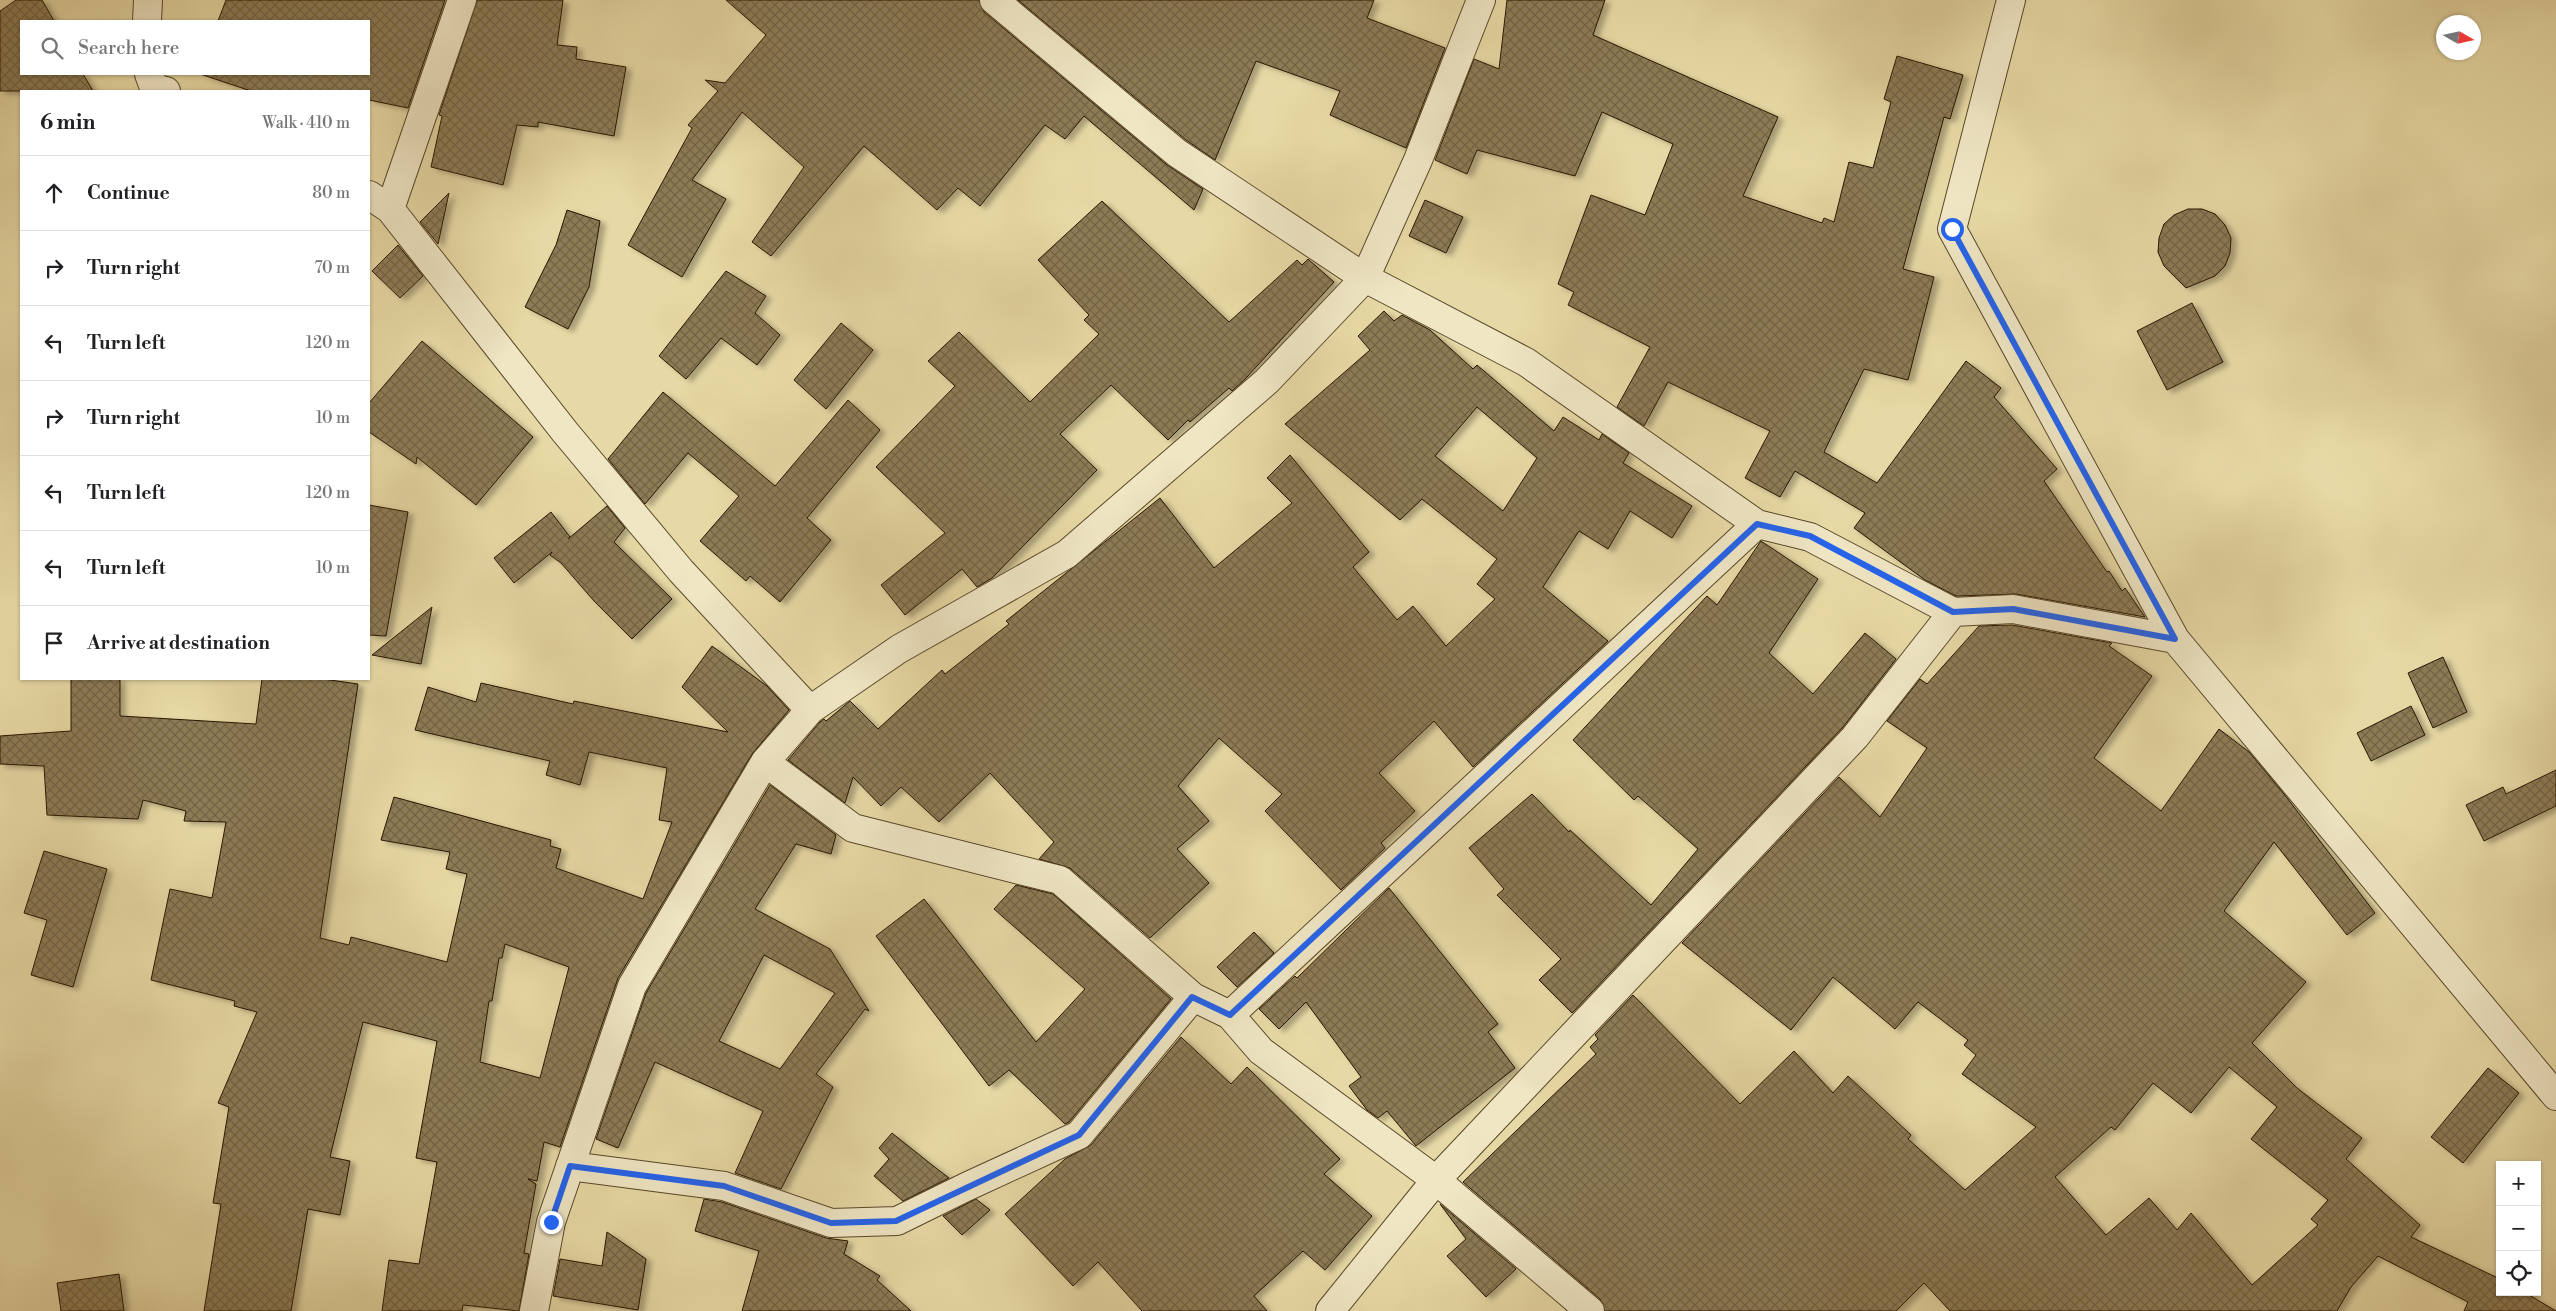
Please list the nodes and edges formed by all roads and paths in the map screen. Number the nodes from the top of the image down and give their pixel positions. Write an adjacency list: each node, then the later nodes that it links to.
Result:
1 (148, 0): 6 (street)
2 (462, 0): 9 (street)
3 (994, 0): 10 (street)
4 (1481, 0): 10 (street)
5 (2011, 0): 13 (street)
6 (147, 20)
7 (149, 75): 8 (street)
8 (162, 90)
9 (379, 202): 14 (street)
10 (1365, 278): 11 (street); 14 (street)
11 (1757, 524): 12 (street); 17 (street)
12 (1953, 612): 13 (street); 20 (street)
13 (2175, 639): 18 (street)
14 (810, 710): 15 (street)
15 (765, 762): 16 (street); 19 (street)
16 (1192, 997): 17 (street); 19 (street)
17 (1230, 1015): 20 (street)
18 (2556, 1096)
19 (570, 1166): 21 (street)
20 (1436, 1180): 22 (street); 23 (street)
21 (534, 1311)
22 (1330, 1311)
23 (1590, 1311)

